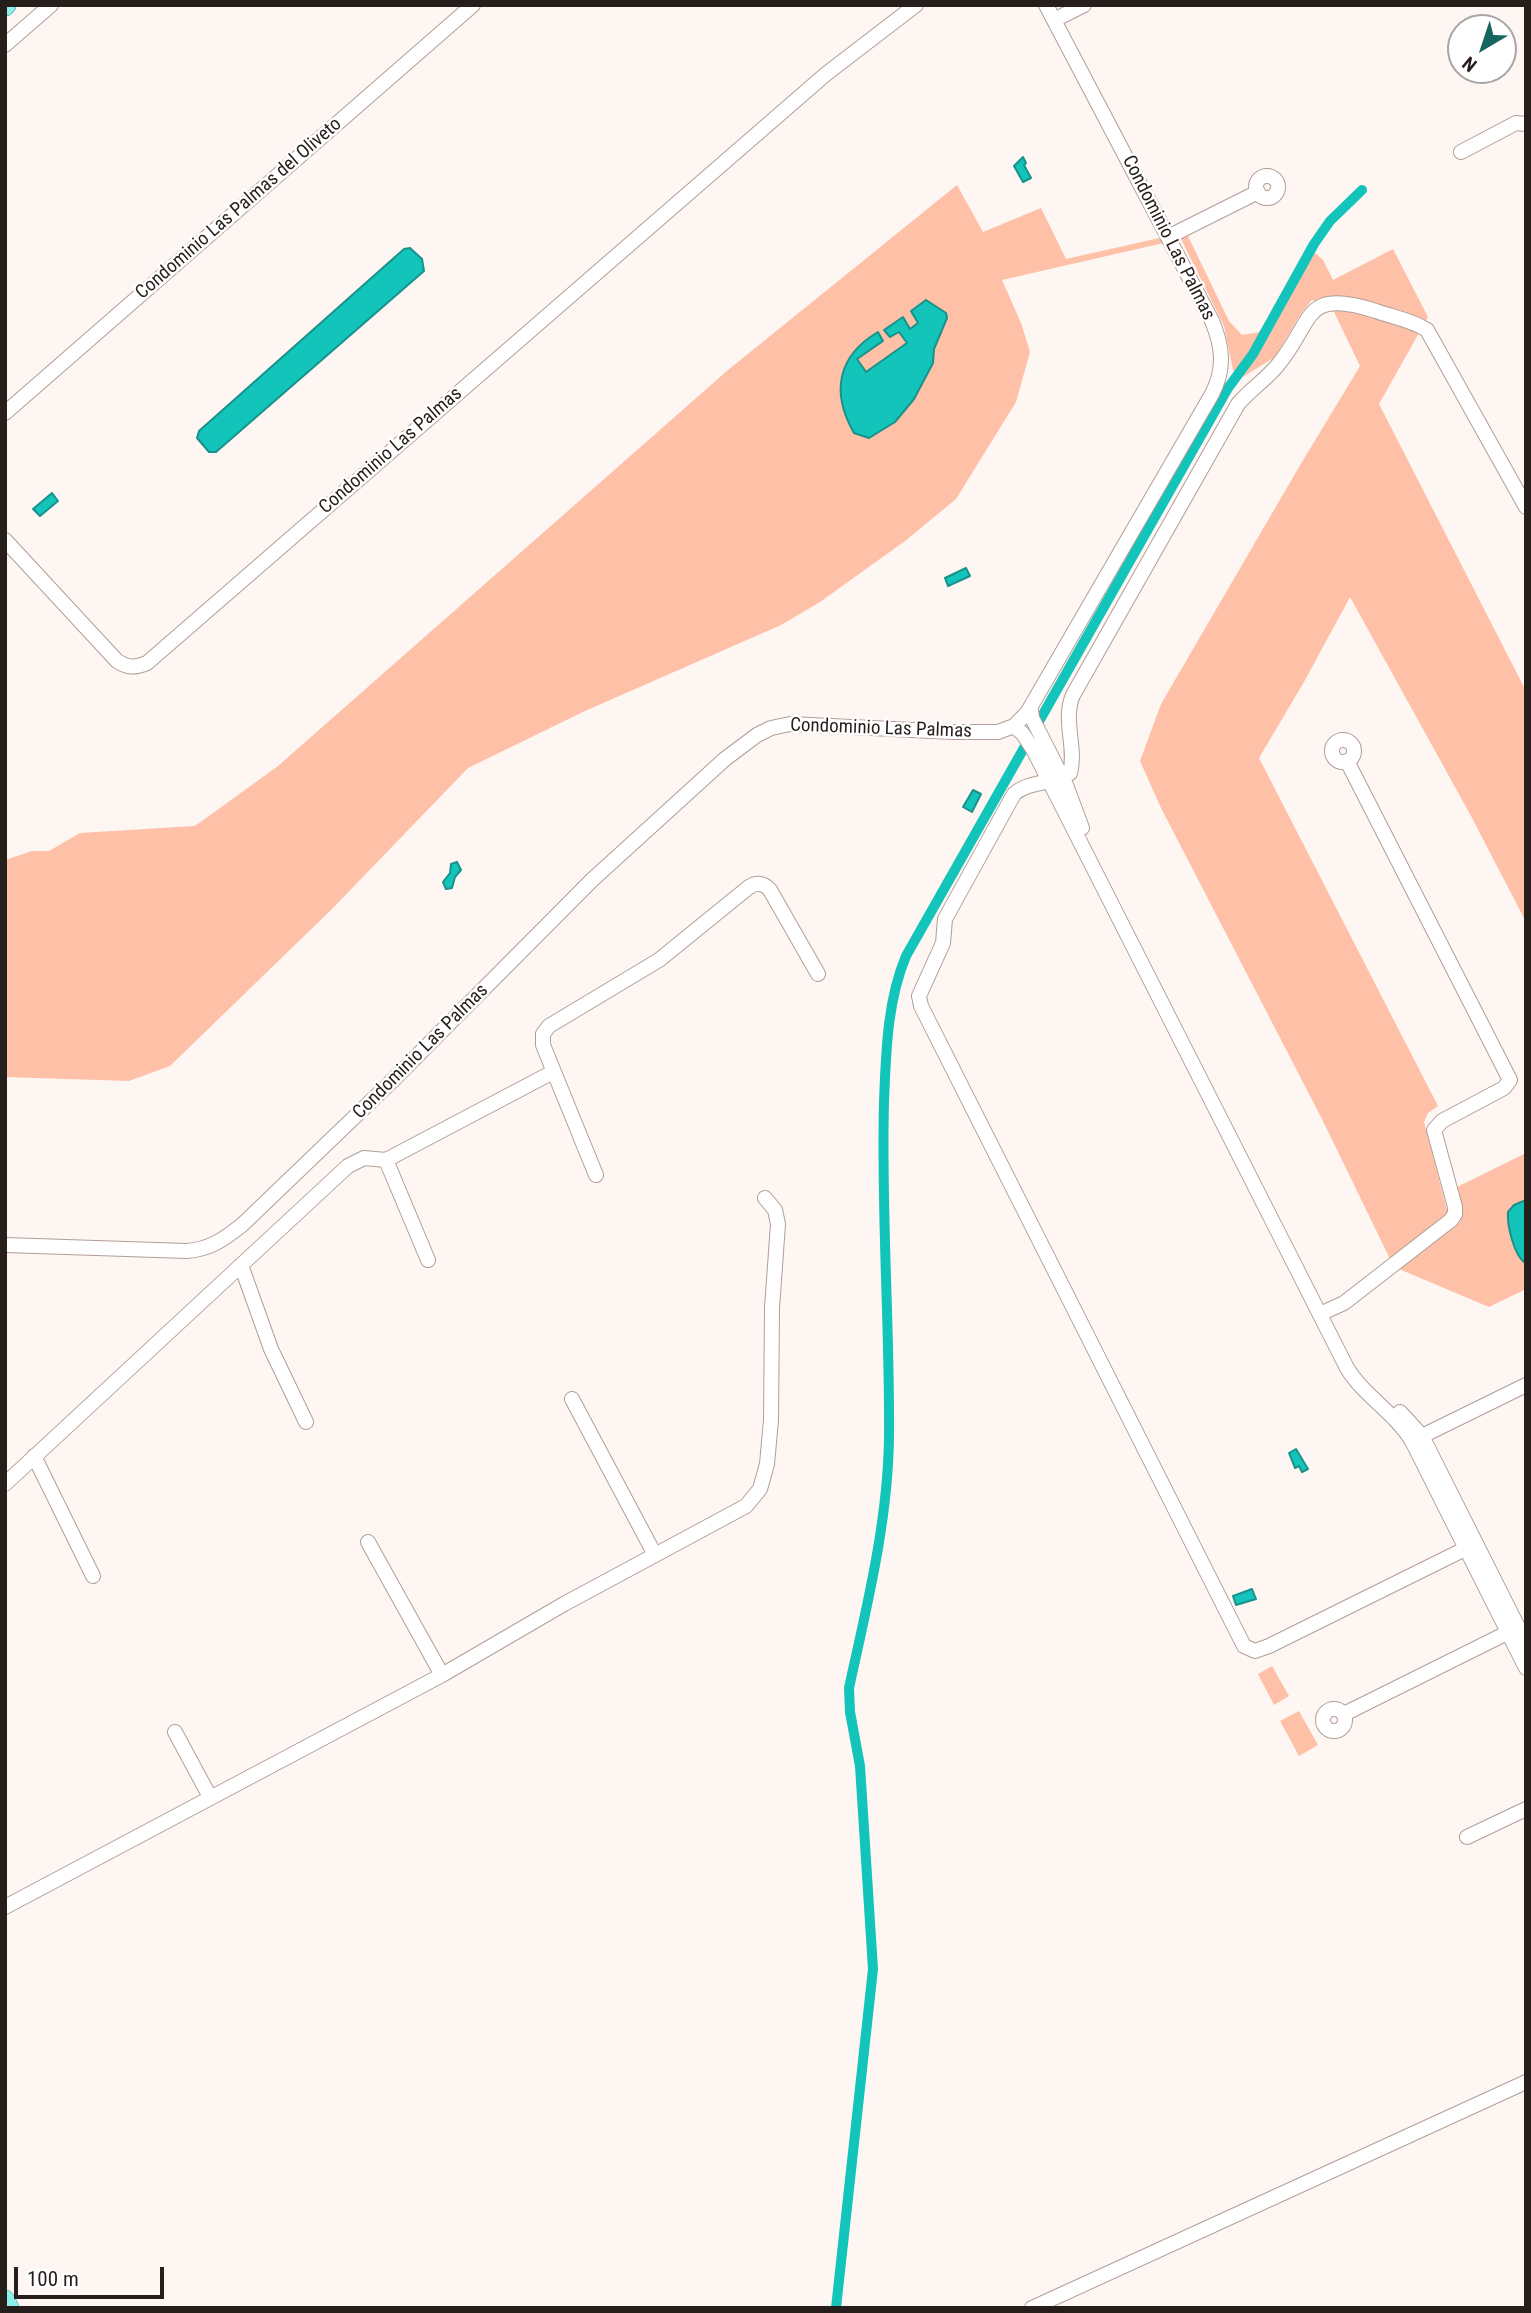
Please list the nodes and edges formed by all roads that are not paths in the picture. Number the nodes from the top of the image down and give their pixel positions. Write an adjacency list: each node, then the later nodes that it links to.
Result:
1 (51, 5): 7 (street)
2 (473, 5): 12 (street, Condominio Las Palmas del Oliveto)
3 (916, 5): 14 (street, Condominio Las Palmas)
4 (1046, 5): 6 (street, Condominio Las Palmas)
5 (1084, 5): 6 (street)
6 (1054, 20): 11 (street, Condominio Las Palmas)
7 (5, 45)
8 (1526, 124): 9 (street)
9 (1461, 152)
10 (1258, 192): 11 (street)
11 (1168, 237): 15 (street, Condominio Las Palmas)
12 (5, 413)
13 (1526, 507): 18 (street)
14 (5, 540)
15 (1031, 709): 16 (street, Condominio Las Palmas); 18 (street)
16 (1014, 726): 19 (street); 25 (street, Condominio Las Palmas)
17 (1347, 761): 28 (street)
18 (1063, 777): 19 (street); 28 (street)
19 (1047, 780): 28 (street); 37 (street)
20 (818, 974): 21 (street)
21 (553, 1072): 22 (street); 23 (street)
22 (386, 1160): 26 (street); 27 (street)
23 (596, 1175)
24 (765, 1198): 38 (street)
25 (5, 1245)
26 (428, 1260)
27 (241, 1265): 32 (street); 34 (street)
28 (1324, 1313): 33 (street)
29 (1526, 1385): 33 (street)
30 (1526, 1394): 33 (street)
31 (572, 1399): 38 (street)
32 (306, 1422)
33 (1419, 1443): 37 (street)
34 (34, 1456): 35 (street); 39 (street)
35 (5, 1483)
36 (368, 1542): 43 (street)
37 (1470, 1546): 40 (street)
38 (655, 1555): 43 (street)
39 (93, 1576)
40 (1517, 1628): 41 (street); 42 (street); 44 (street)
41 (1526, 1643)
42 (1526, 1668)
43 (442, 1675): 46 (street)
44 (1343, 1714)
45 (175, 1732): 46 (street)
46 (210, 1797): 49 (street)
47 (1526, 1809): 48 (street)
48 (1466, 1837)
49 (5, 1907)
50 (1526, 2082): 53 (street)
51 (5, 2299): 52 (main road)
52 (10, 2308)
53 (1032, 2308)

